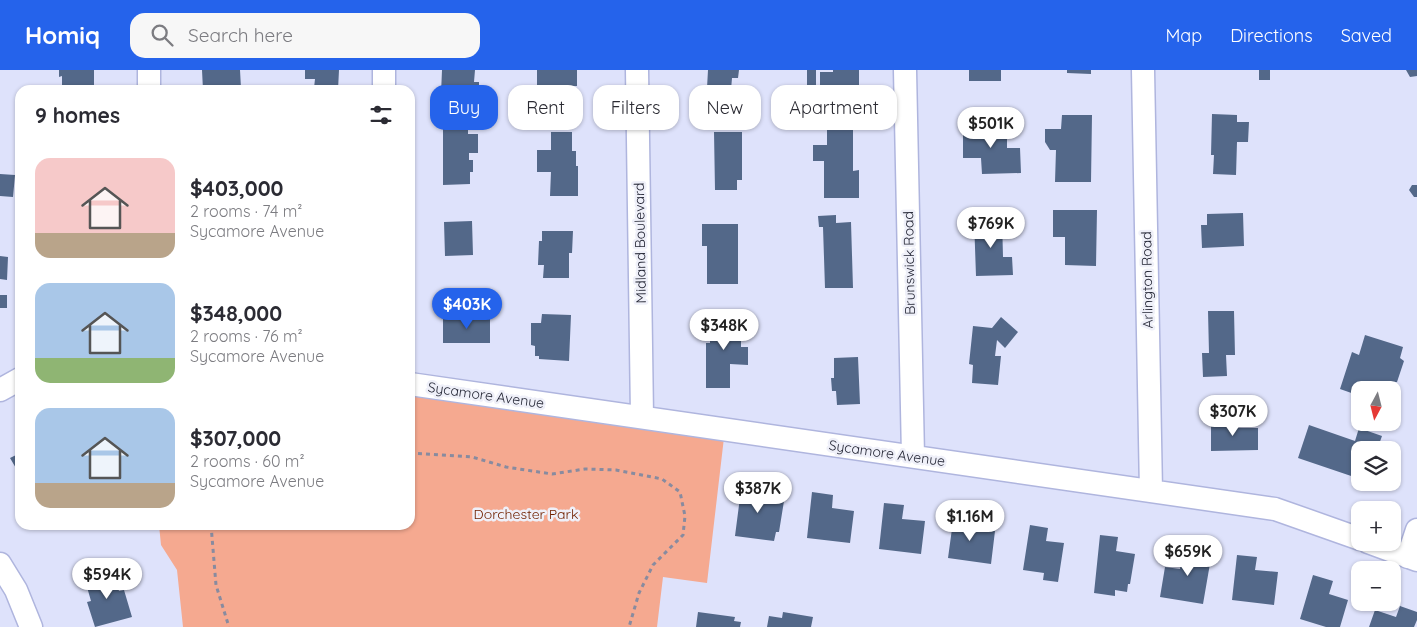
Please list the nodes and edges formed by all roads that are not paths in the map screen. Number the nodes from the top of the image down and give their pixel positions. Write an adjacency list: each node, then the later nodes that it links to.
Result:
1 (149, 70): 6 (street)
2 (384, 70): 7 (street)
3 (637, 70): 11 (street, Midland Boulevard)
4 (905, 70): 12 (street, Brunswick Road)
5 (1143, 70): 13 (street, Arlington Road)
6 (149, 85)
7 (384, 85)
8 (15, 381): 10 (street)
9 (415, 385): 11 (street, Sycamore Avenue)
10 (0, 390)
11 (642, 416): 12 (street, Sycamore Avenue)
12 (913, 456): 13 (street, Sycamore Avenue)
13 (1150, 491): 15 (street, Sycamore Avenue)
14 (1417, 530): 17 (street)
15 (1351, 537)
16 (1393, 551): 17 (street)
17 (1413, 558)
18 (0, 564): 19 (street)
19 (31, 627)

